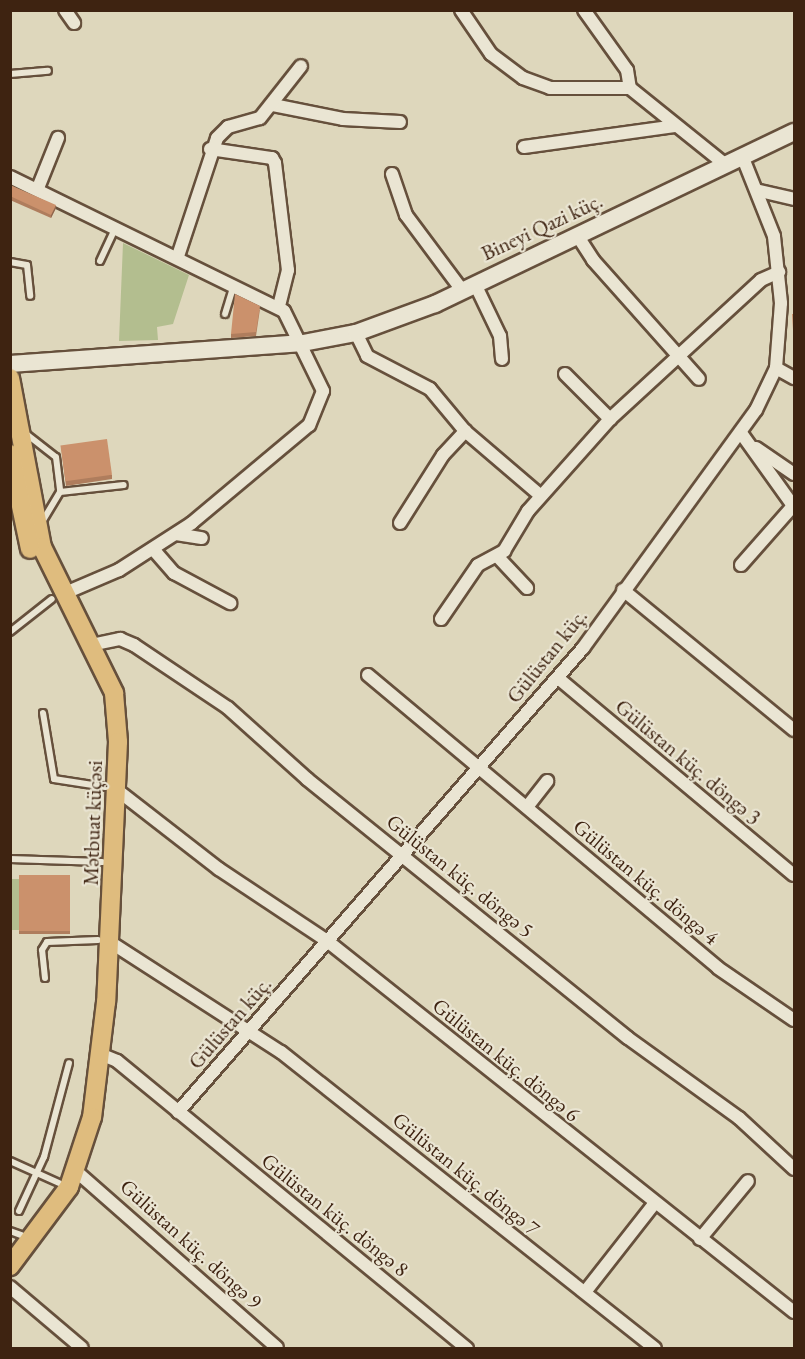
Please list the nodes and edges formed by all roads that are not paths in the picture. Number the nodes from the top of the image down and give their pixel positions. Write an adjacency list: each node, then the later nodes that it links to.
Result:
1 (65, 10): 4 (street)
2 (461, 10): 8 (street)
3 (584, 10): 8 (street)
4 (74, 22)
5 (301, 66): 9 (street)
6 (48, 71): 7 (lane)
7 (10, 74)
8 (630, 88): 11 (street)
9 (273, 105): 10 (street); 15 (street)
10 (400, 122)
11 (675, 126): 14 (street); 17 (street)
12 (795, 132): 16 (main road, Bineyi Qazi küç.)
13 (58, 138): 20 (street)
14 (524, 147)
15 (210, 149): 25 (street); 32 (street)
16 (743, 158): 17 (main road, Bineyi Qazi küç.); 21 (street, Gülüstan küç.)
17 (727, 166): 24 (main road, Bineyi Qazi küç.)
18 (392, 174): 30 (street)
19 (10, 177): 20 (street)
20 (38, 188): 23 (street)
21 (760, 191): 22 (street); 28 (street, Gülüstan küç.)
22 (795, 200)
23 (116, 226): 25 (street); 26 (lane)
24 (578, 235): 30 (main road, Bineyi Qazi küç.); 36 (street)
25 (178, 256): 29 (street)
26 (100, 261)
27 (10, 262): 31 (lane)
28 (779, 272): 36 (street); 39 (street, Gülüstan küç.)
29 (233, 286): 32 (street); 33 (lane)
30 (469, 287): 34 (main road, Bineyi Qazi küç.); 37 (street)
31 (30, 296)
32 (279, 307): 35 (street)
33 (225, 314)
34 (356, 333): 35 (main road, Bineyi Qazi küç.); 46 (street)
35 (303, 342): 38 (main road, Bineyi Qazi küç.); 57 (street)
36 (681, 357): 43 (street); 44 (street)
37 (502, 359)
38 (10, 364)
39 (776, 368): 42 (street); 47 (street, Gülüstan küç.)
40 (565, 374): 44 (street)
41 (10, 378): 45 (main road, Mətbuat küçəsi)
42 (795, 378)
43 (699, 379)
44 (610, 419): 53 (street)
45 (19, 430): 52 (lane); 56 (main road, Mətbuat küçəsi)
46 (465, 430): 53 (street); 55 (street)
47 (741, 433): 48 (street); 63 (street, Gülüstan küç.)
48 (756, 448): 50 (street); 54 (street)
49 (10, 454): 64 (main road, Mətbuat küçəsi)
50 (795, 474)
51 (124, 485): 52 (lane)
52 (60, 492): 56 (lane)
53 (541, 495): 60 (street)
54 (794, 506): 61 (street)
55 (400, 523)
56 (39, 531): 64 (main road, Mətbuat küçəsi)
57 (176, 534): 58 (street); 59 (street)
58 (202, 538)
59 (153, 549): 64 (street); 65 (street)
60 (497, 556): 62 (street); 66 (street)
61 (741, 565)
62 (527, 588)
63 (623, 590): 70 (street, Gülüstan küç.); 72 (street)
64 (58, 597): 67 (lane); 68 (main road, Mətbuat küçəsi); 75 (main road, Mətbuat küçəsi)
65 (230, 603)
66 (441, 619)
67 (10, 632)
68 (91, 645): 75 (main road, Mətbuat küçəsi); 77 (street, Gülüstan küç. döngə 5)
69 (368, 675): 73 (street, Gülüstan küç. döngə 4)
70 (558, 678): 73 (street, Gülüstan küç.); 80 (street, Gülüstan küç. döngə 3)
71 (43, 713): 75 (lane)
72 (795, 730)
73 (478, 766): 76 (street, Gülüstan küç. döngə 4); 77 (street, Gülüstan küç.)
74 (548, 782): 76 (street)
75 (111, 788): 79 (main road, Mətbuat küçəsi); 81 (street, Gülüstan küç. döngə 6)
76 (526, 807): 84 (street, Gülüstan küç. döngə 4)
77 (400, 853): 81 (street, Gülüstan küç.); 90 (street, Gülüstan küç. döngə 5)
78 (10, 859): 79 (lane)
79 (108, 862): 82 (main road, Mətbuat küçəsi)
80 (795, 875)
81 (326, 940): 85 (street, Gülüstan küç.); 94 (street, Gülüstan küç. döngə 6)
82 (104, 941): 83 (lane); 85 (street, Gülüstan küç. döngə 7); 86 (main road, Mətbuat küçəsi)
83 (45, 978)
84 (795, 1020)
85 (251, 1031): 88 (street, Gülüstan küç.); 100 (street, Gülüstan küç. döngə 7)
86 (94, 1053): 88 (street, Gülüstan küç. döngə 8); 92 (main road, Mətbuat küçəsi)
87 (69, 1063): 91 (lane)
88 (178, 1112): 104 (street, Gülüstan küç. döngə 8)
89 (10, 1161): 91 (lane)
90 (795, 1169)
91 (38, 1172): 92 (lane); 95 (lane)
92 (67, 1174): 96 (main road, Mətbuat küçəsi); 98 (main road, Mətbuat küçəsi); 103 (street, Gülüstan küç. döngə 9)
93 (748, 1181): 97 (street)
94 (654, 1204): 97 (street, Gülüstan küç. döngə 6); 100 (street)
95 (19, 1211)
96 (14, 1238)
97 (700, 1239): 101 (street, Gülüstan küç. döngə 6)
98 (10, 1266)
99 (10, 1287): 102 (street)
100 (585, 1292): 105 (street, Gülüstan küç. döngə 7)
101 (795, 1312)
102 (82, 1348)
103 (277, 1348)
104 (467, 1348)
105 (655, 1348)

